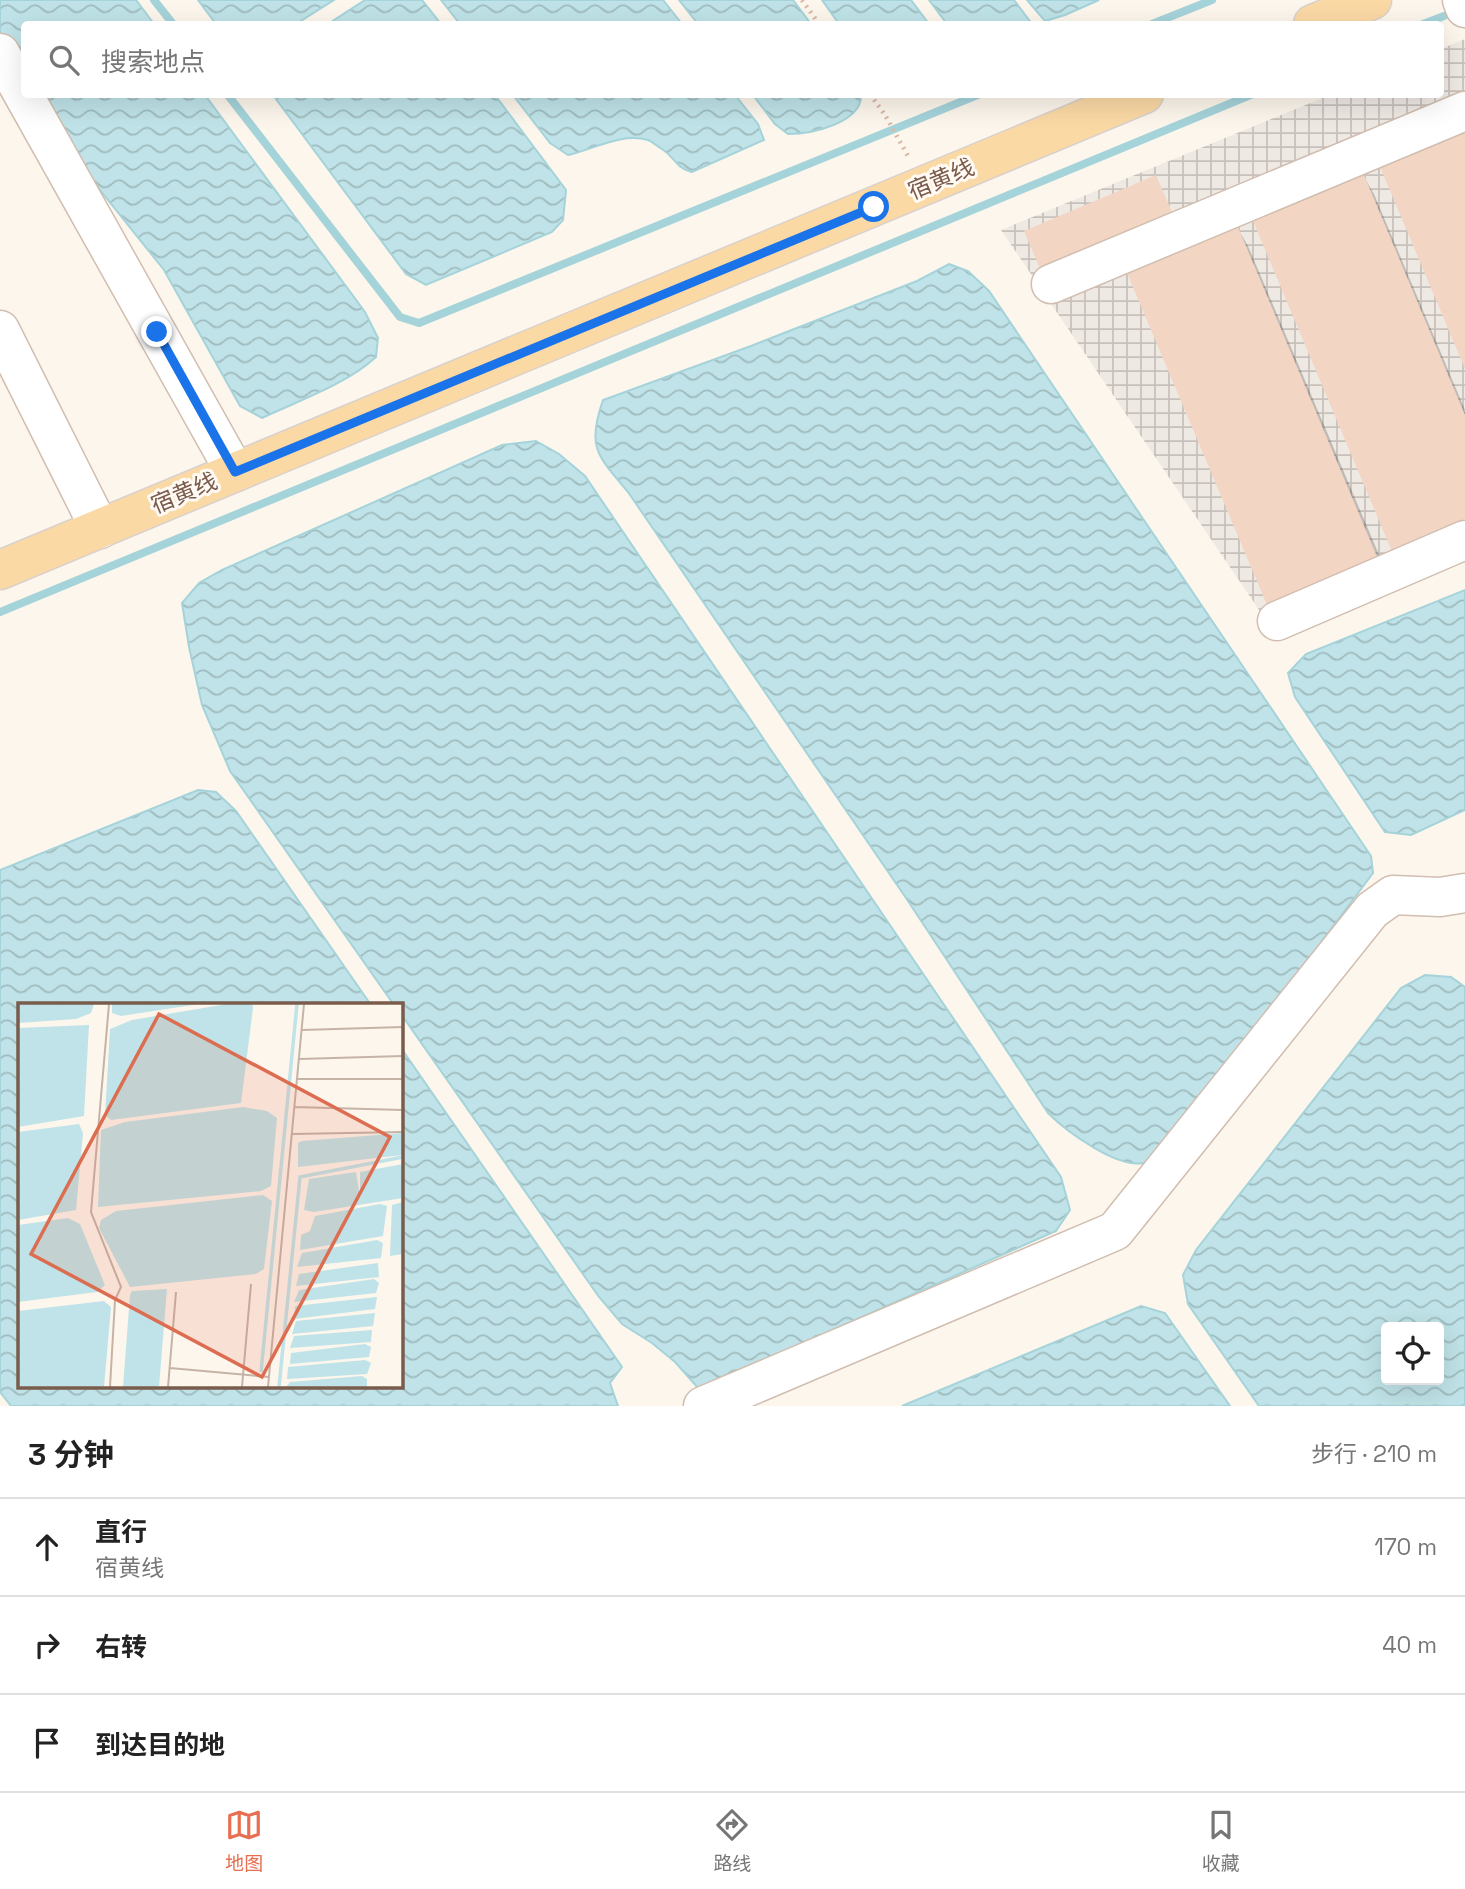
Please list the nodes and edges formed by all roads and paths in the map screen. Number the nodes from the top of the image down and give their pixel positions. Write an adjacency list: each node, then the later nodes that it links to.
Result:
1 (802, 0): 5 (path)
2 (1372, 0): 6 (main road)
3 (1462, 0): 4 (lane)
4 (1465, 8)
5 (817, 21)
6 (1320, 21)
7 (0, 53): 8 (lane)
8 (21, 90)
9 (25, 98): 16 (lane)
10 (873, 98): 13 (path)
11 (1134, 98): 16 (main road, 宿黄线)
12 (1465, 111): 14 (lane)
13 (900, 142)
14 (1051, 284)
15 (0, 330): 17 (lane)
16 (235, 472): 17 (main road, 宿黄线)
17 (100, 529): 19 (main road, 宿黄线)
18 (1465, 540): 20 (lane)
19 (0, 570)
20 (1277, 621)
21 (1465, 893): 22 (lane)
22 (703, 1406)

